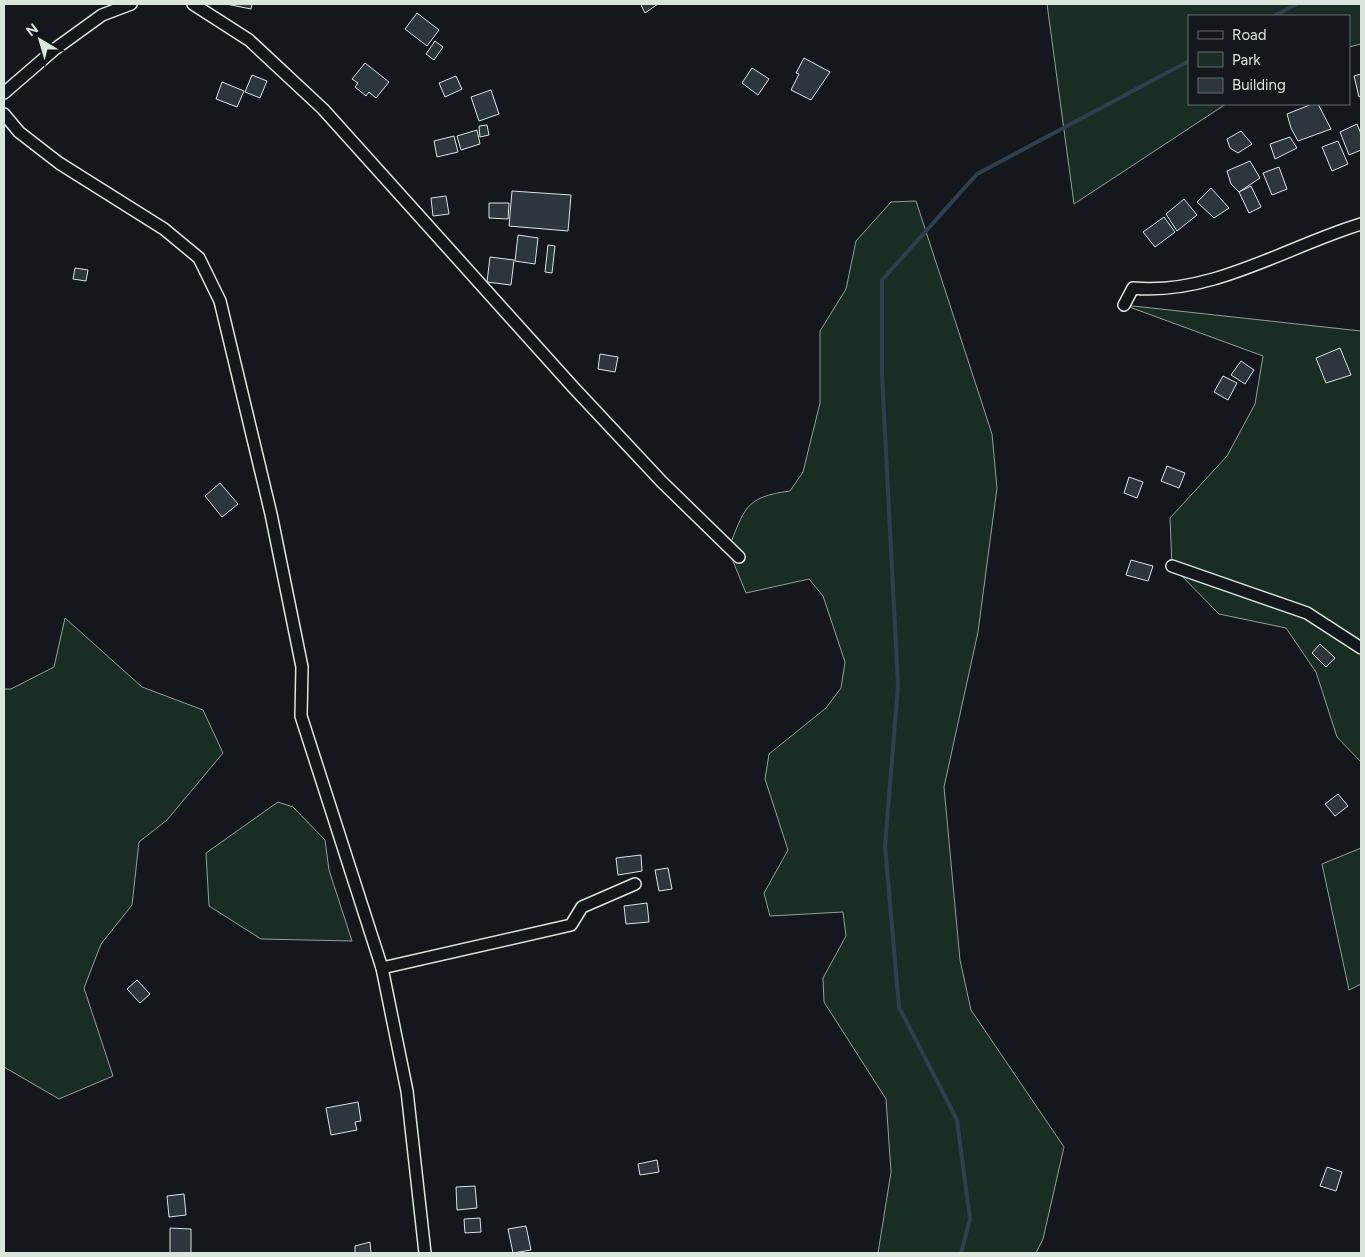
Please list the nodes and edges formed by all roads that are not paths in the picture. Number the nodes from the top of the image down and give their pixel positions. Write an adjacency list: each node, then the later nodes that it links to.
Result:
1 (131, 4): 3 (street)
2 (192, 4): 7 (street)
3 (4, 93)
4 (4, 114): 11 (street)
5 (1361, 224): 6 (street)
6 (1124, 305)
7 (739, 557)
8 (1172, 566): 9 (street)
9 (1361, 648)
10 (635, 884): 11 (street)
11 (382, 968): 12 (street)
12 (425, 1253)

